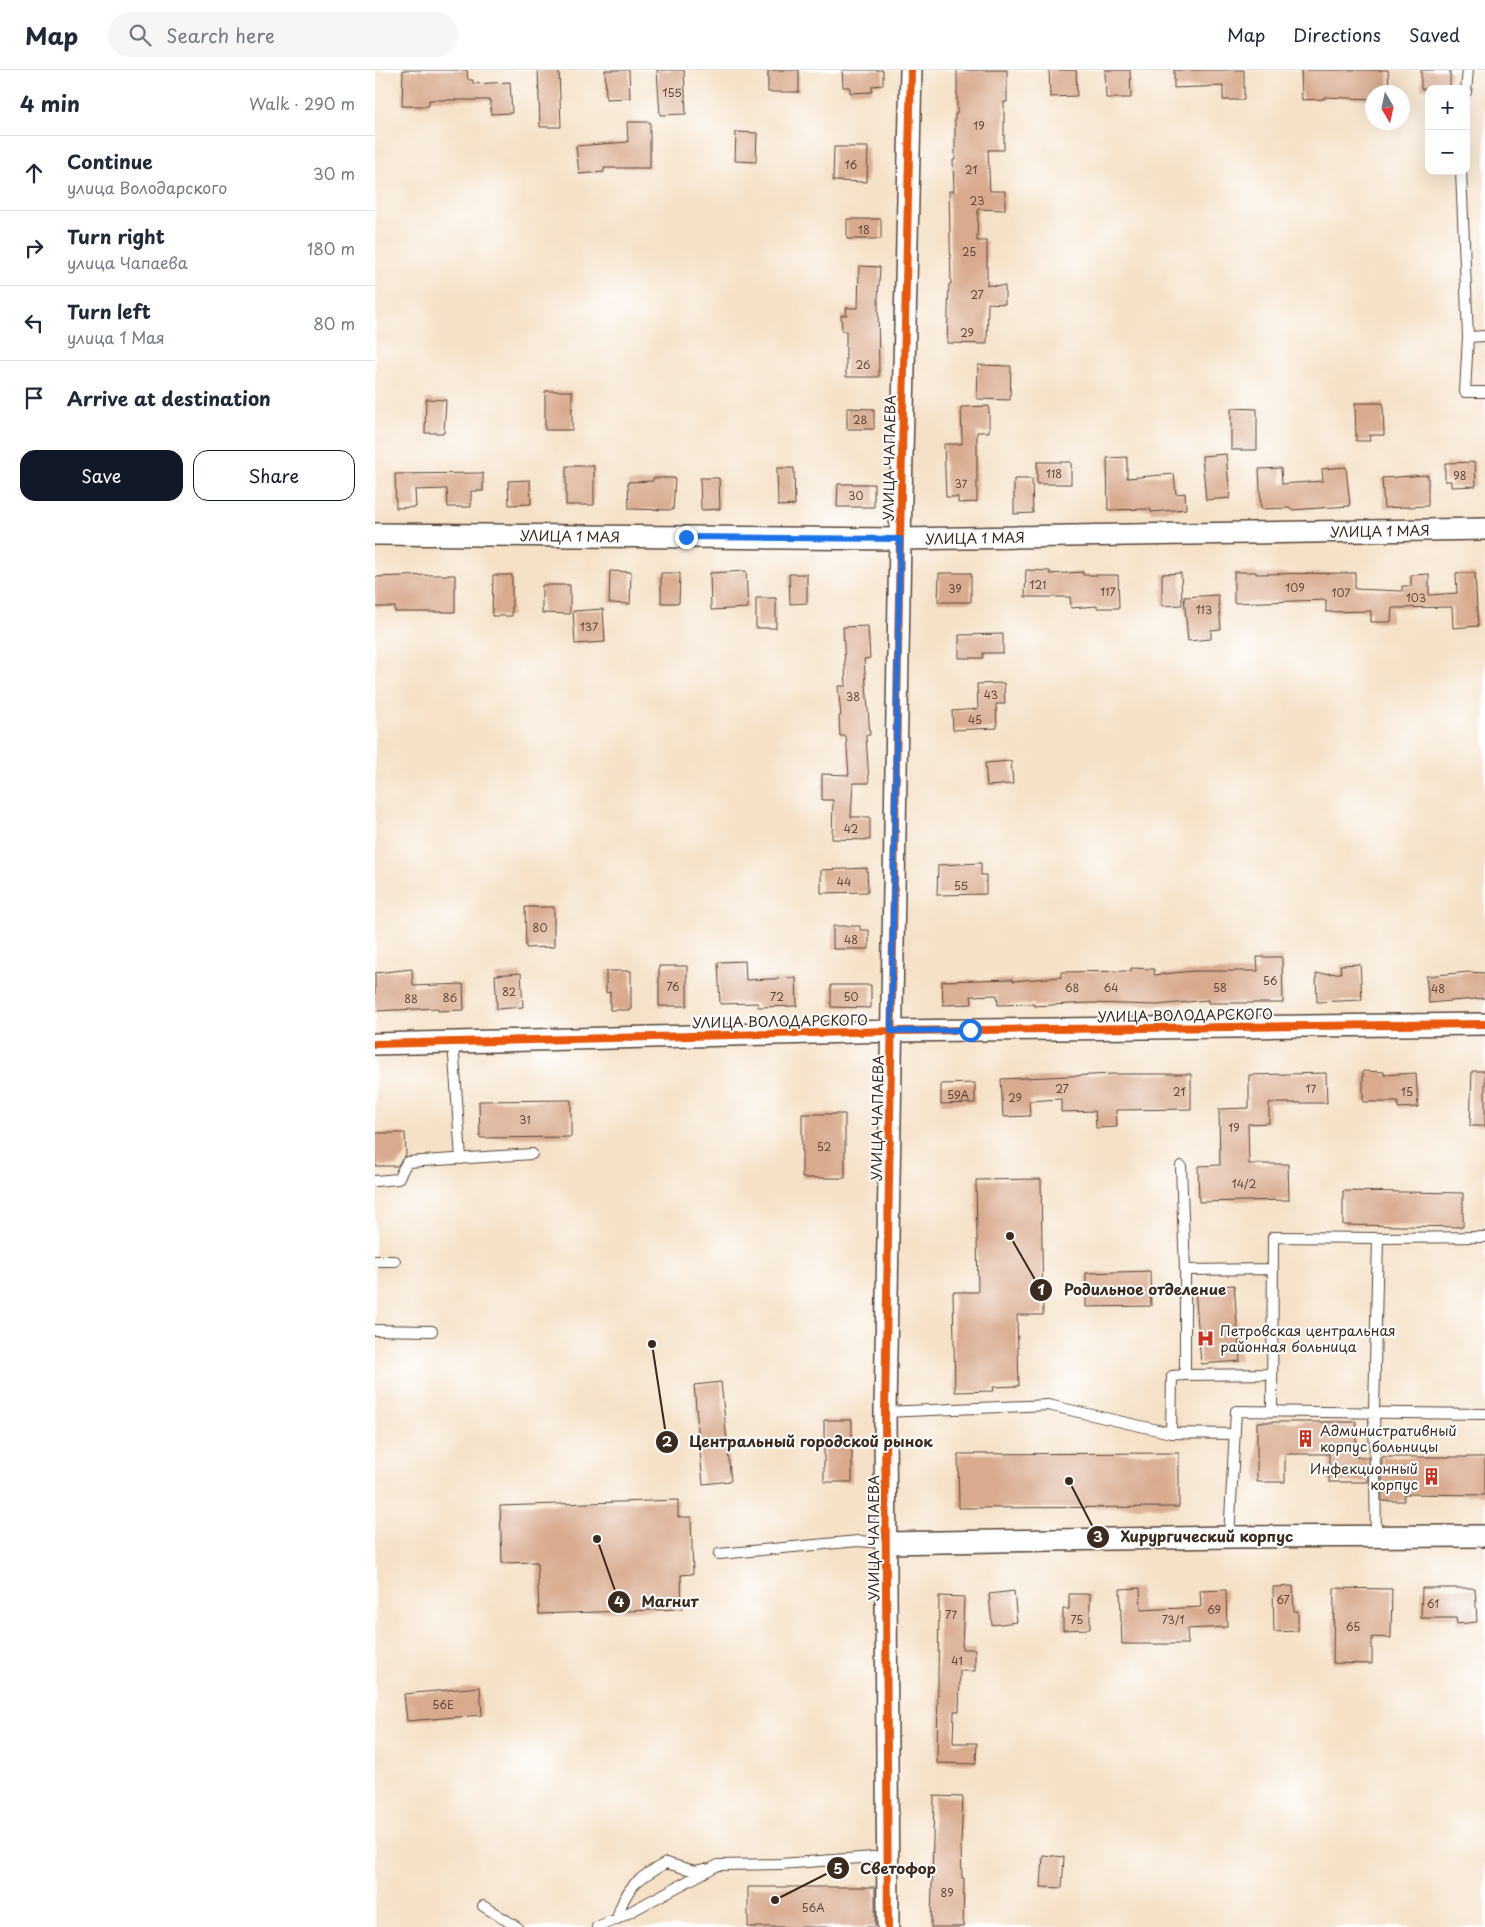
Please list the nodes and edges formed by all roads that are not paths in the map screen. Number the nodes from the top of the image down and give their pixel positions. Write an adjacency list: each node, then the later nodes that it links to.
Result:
1 (911, 70): 10 (street, УЛИЦА ЧАПАЕВА)
2 (1468, 70): 3 (lane)
3 (1467, 85)
4 (1461, 175): 6 (lane)
5 (1485, 336): 6 (lane)
6 (1468, 337): 7 (lane)
7 (1485, 392)
8 (1485, 529): 10 (street, УЛИЦА 1 МАЯ)
9 (375, 534): 10 (street, УЛИЦА 1 МАЯ)
10 (900, 539): 12 (street, УЛИЦА ЧАПАЕВА)
11 (1485, 1024): 12 (street, УЛИЦА ВОЛОДАРСКОГО)
12 (891, 1031): 13 (street, УЛИЦА ВОЛОДАРСКОГО); 29 (street, УЛИЦА ЧАПАЕВА)
13 (453, 1042): 14 (street, УЛИЦА ВОЛОДАРСКОГО); 16 (lane)
14 (375, 1044)
15 (532, 1154): 16 (lane)
16 (461, 1159): 18 (lane)
17 (1181, 1166): 24 (lane)
18 (375, 1181)
19 (1485, 1237): 20 (lane)
20 (1378, 1238): 23 (lane); 31 (lane)
21 (375, 1261): 22 (lane)
22 (395, 1261)
23 (1273, 1269): 24 (lane); 27 (lane)
24 (1185, 1270): 28 (lane)
25 (375, 1330): 26 (lane)
26 (432, 1330)
27 (1272, 1374): 28 (lane); 30 (lane)
28 (1185, 1375): 33 (lane)
29 (885, 1412): 33 (lane); 38 (street, УЛИЦА ЧАПАЕВА)
30 (1272, 1412): 31 (lane); 34 (lane)
31 (1374, 1412): 32 (lane); 37 (lane)
32 (1485, 1414)
33 (1171, 1434): 34 (lane)
34 (1235, 1434): 36 (lane)
35 (1485, 1536): 37 (street)
36 (1229, 1537): 37 (street); 38 (street)
37 (1376, 1538)
38 (885, 1543): 39 (lane); 40 (street, УЛИЦА ЧАПАЕВА)
39 (719, 1554)
40 (887, 1856): 41 (lane); 46 (street, УЛИЦА ЧАПАЕВА)
41 (718, 1865): 43 (lane); 43 (lane)
42 (483, 1906): 44 (lane)
43 (617, 1919): 45 (lane)
44 (517, 1927)
45 (597, 1927)
46 (888, 1927)

